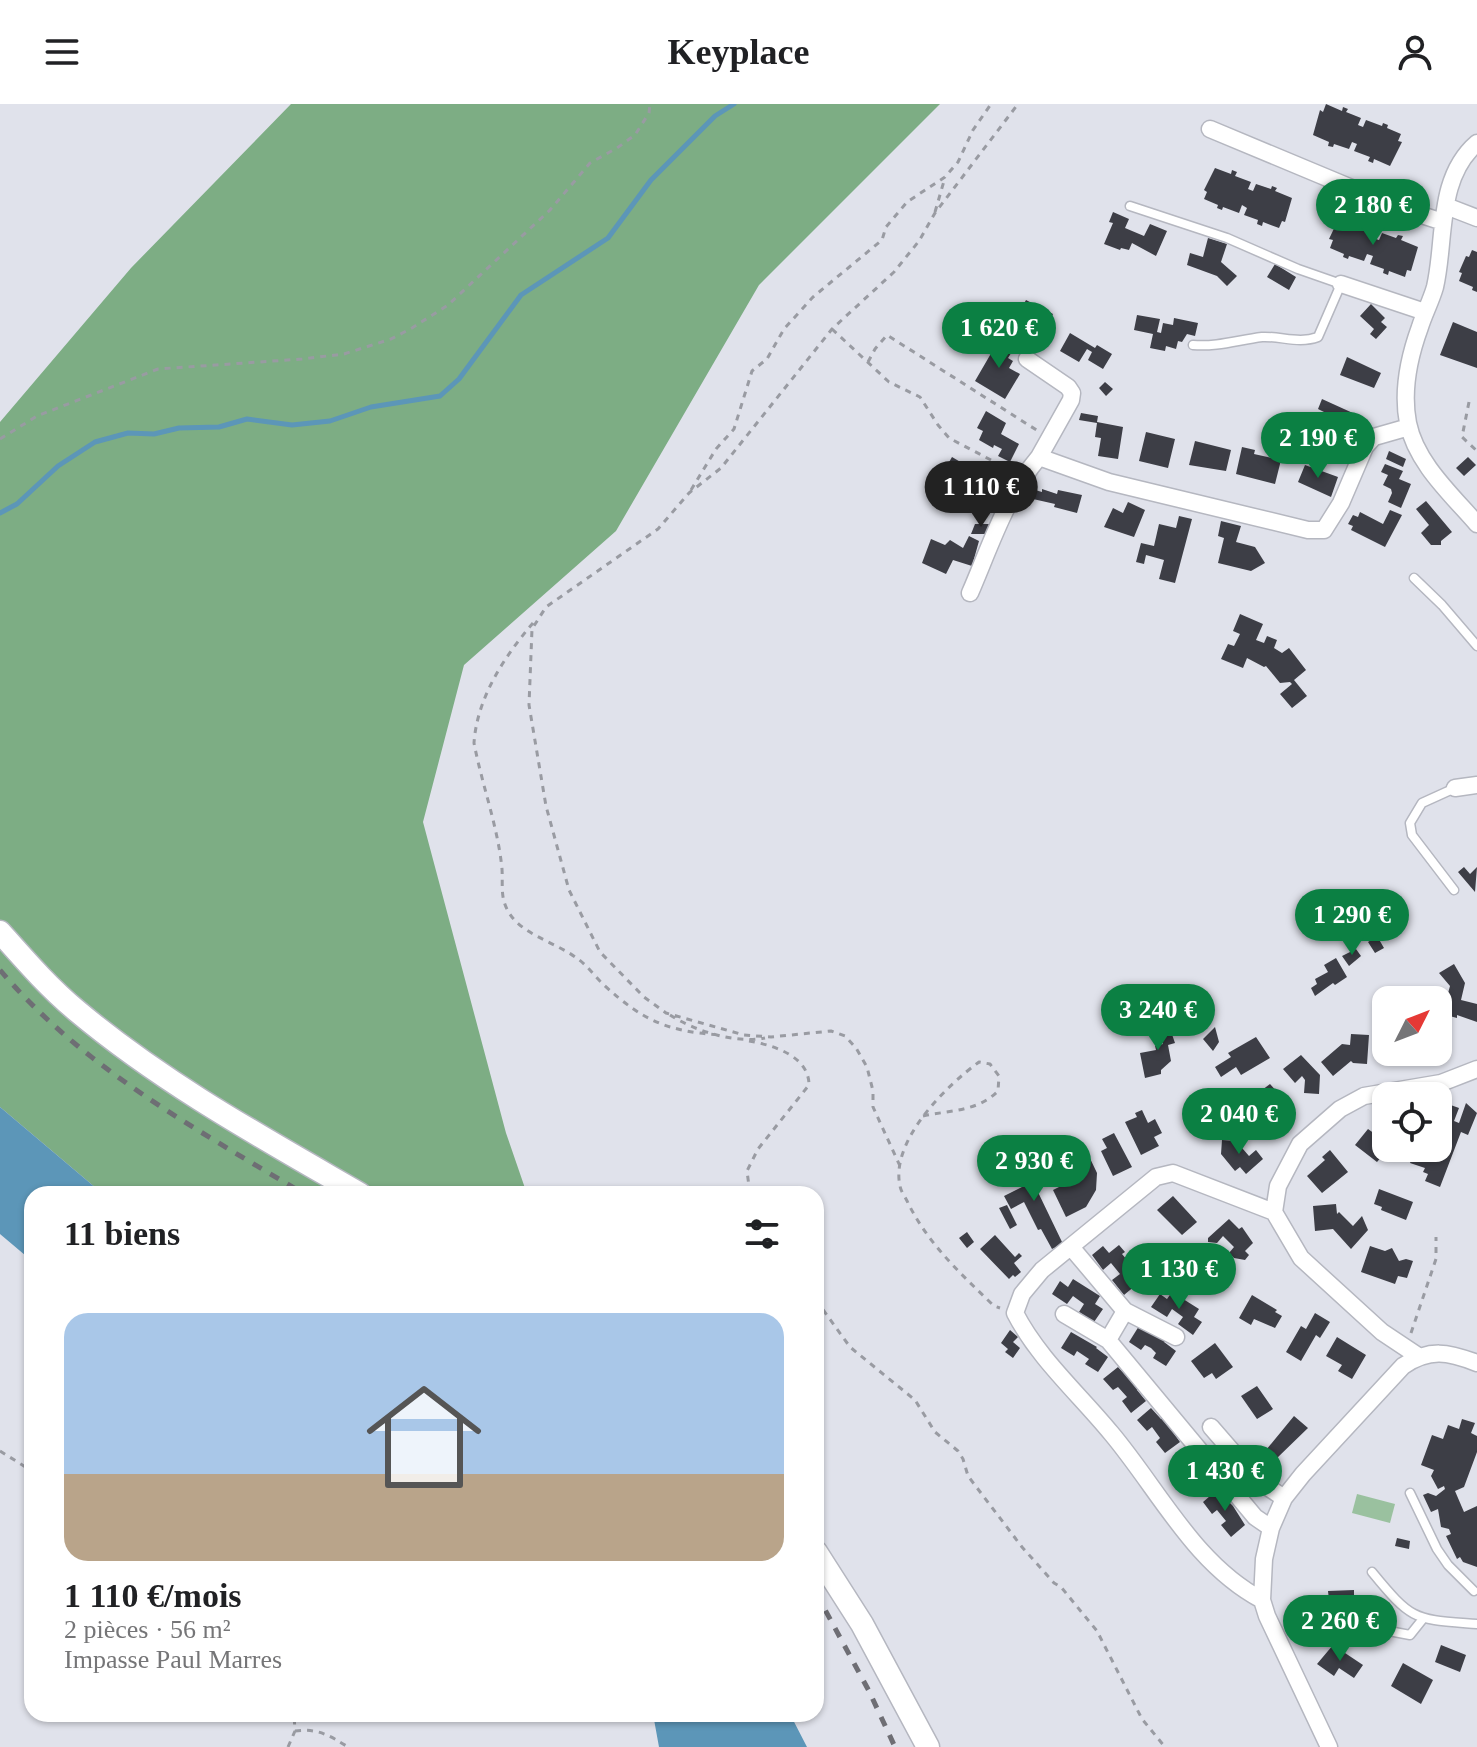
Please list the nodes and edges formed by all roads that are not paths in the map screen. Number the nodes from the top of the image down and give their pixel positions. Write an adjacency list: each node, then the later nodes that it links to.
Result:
1 (1210, 129): 4 (street)
2 (1477, 143): 4 (street)
3 (1130, 206): 6 (lane)
4 (1445, 214): 5 (street); 7 (street)
5 (1477, 218)
6 (1341, 284): 7 (street); 8 (lane)
7 (1425, 312): 10 (street)
8 (1193, 345)
9 (1027, 359): 11 (street)
10 (1409, 427): 11 (street); 12 (street)
11 (1039, 457): 14 (street)
12 (1477, 524)
13 (1414, 578): 15 (lane)
14 (970, 593)
15 (1477, 646)
16 (1477, 785): 17 (street)
17 (1455, 788): 18 (lane)
18 (1454, 890)
19 (0, 932): 21 (main road)
20 (1477, 1069): 22 (street)
21 (346, 1186)
22 (1274, 1212): 23 (street); 28 (street)
23 (1071, 1247): 24 (street); 37 (street)
24 (1125, 1311): 26 (street); 27 (street)
25 (1064, 1314): 27 (street)
26 (1176, 1337)
27 (1108, 1340): 33 (street)
28 (1412, 1351): 29 (street); 32 (street)
29 (1477, 1363)
30 (1211, 1427): 32 (street)
31 (1410, 1493): 36 (lane)
32 (1284, 1498): 33 (street)
33 (1271, 1528): 37 (street)
34 (824, 1565): 41 (main road)
35 (1372, 1572): 38 (lane)
36 (1474, 1591)
37 (1265, 1608): 42 (street)
38 (1422, 1620): 39 (lane); 40 (lane)
39 (1477, 1624)
40 (1368, 1627)
41 (928, 1747)
42 (1329, 1747)

